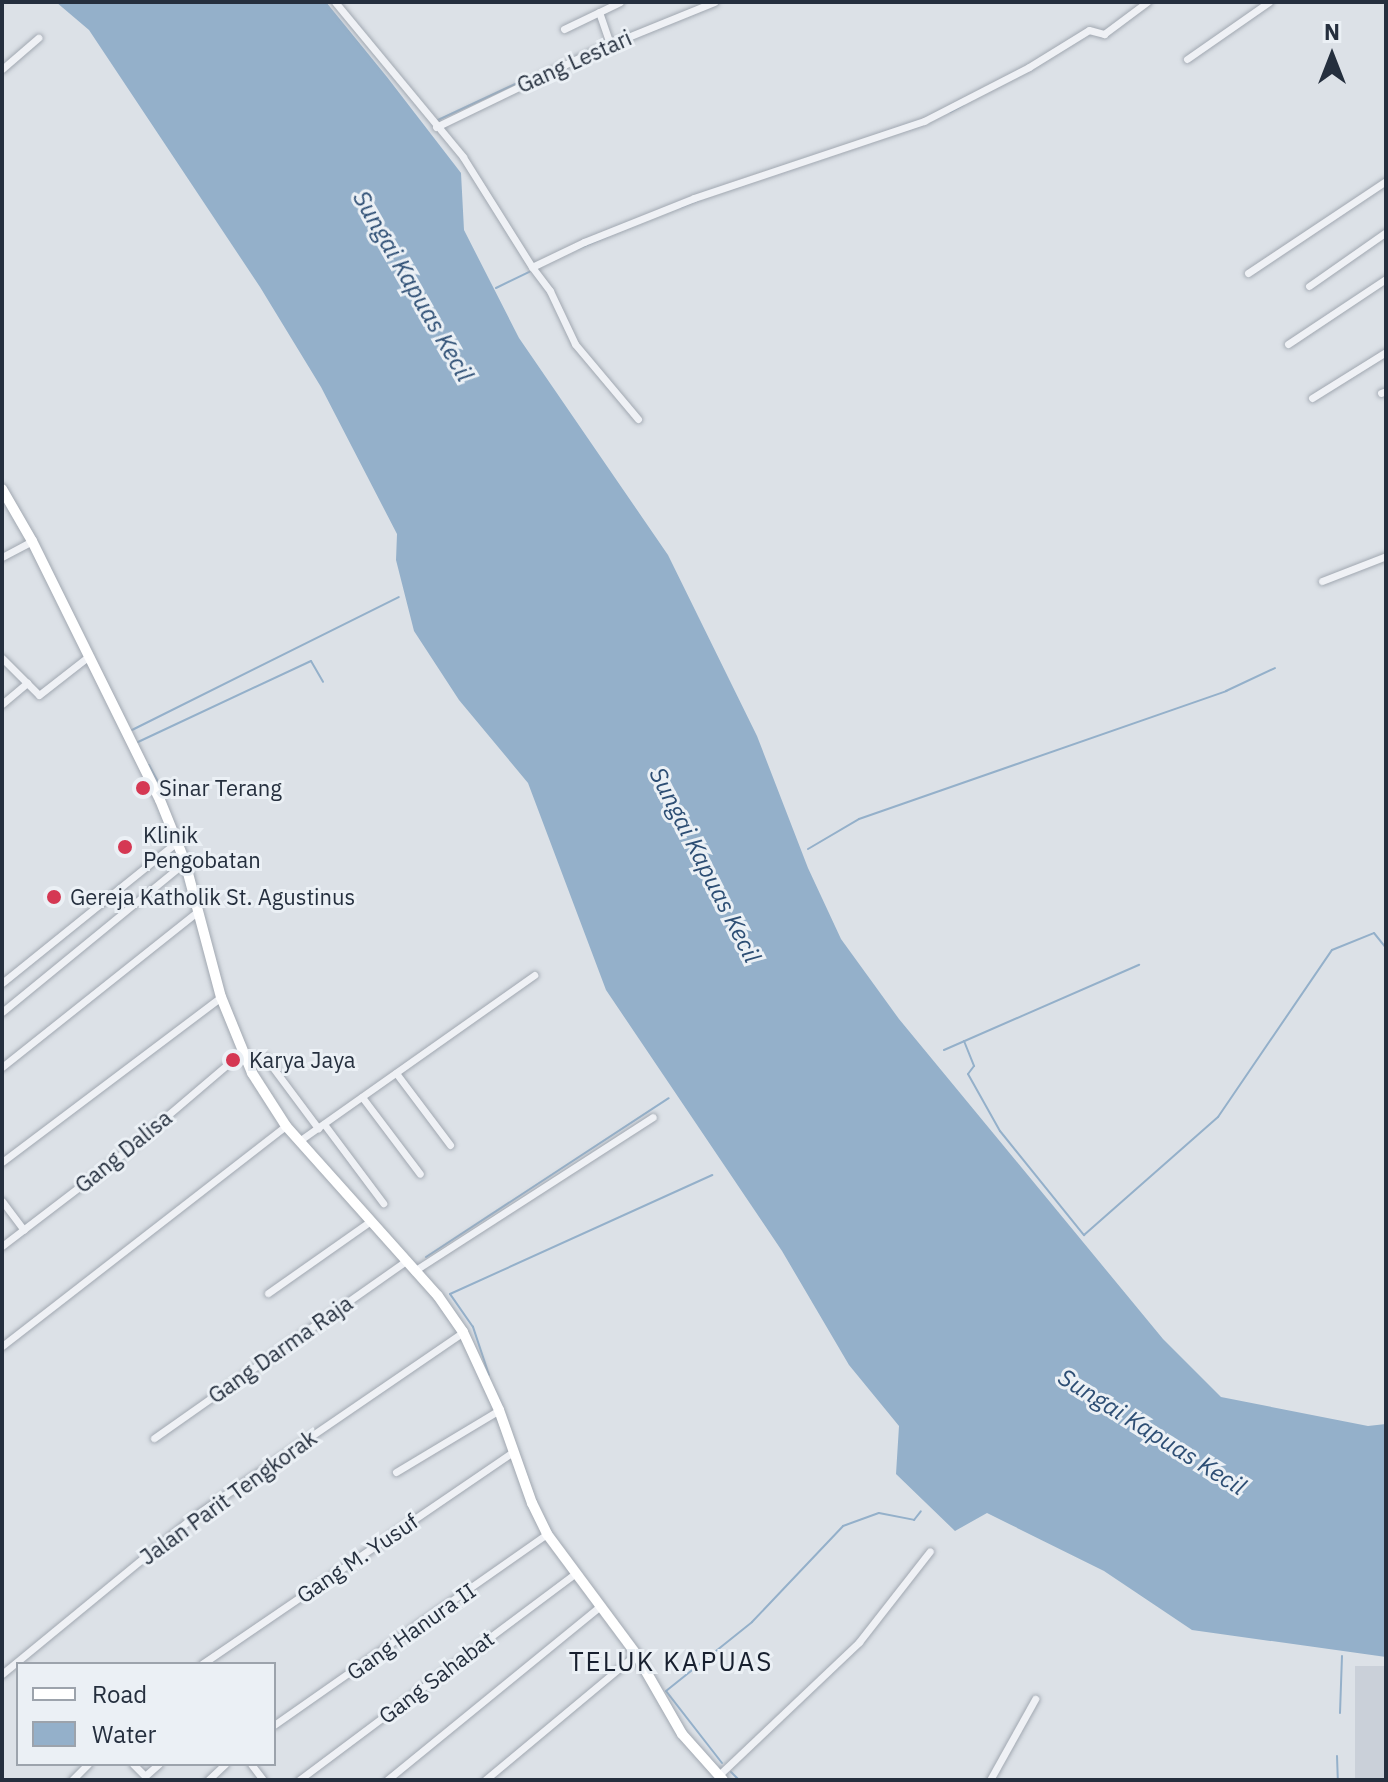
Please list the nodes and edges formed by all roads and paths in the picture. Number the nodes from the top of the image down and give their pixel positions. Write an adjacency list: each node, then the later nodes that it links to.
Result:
1 (335, 2): 14 (street)
2 (620, 2): 8 (street)
3 (687, 2): 7 (street)
4 (714, 2): 7 (street, Gang Lestari)
5 (1147, 2): 17 (street)
6 (1269, 2): 12 (street)
7 (691, 11): 11 (street, Gang Lestari)
8 (599, 12): 9 (street); 11 (street)
9 (564, 29)
10 (38, 38): 13 (street)
11 (611, 47): 14 (street, Gang Lestari)
12 (1187, 59)
13 (2, 69)
14 (436, 127): 17 (street)
15 (1386, 181): 18 (street)
16 (1386, 232): 20 (street)
17 (532, 267): 24 (street)
18 (1248, 273)
19 (1386, 279): 21 (street)
20 (1309, 286)
21 (1288, 344)
22 (1386, 352): 23 (street)
23 (1312, 398)
24 (638, 419)
25 (2, 489): 26 (main road)
26 (32, 541): 28 (street); 30 (main road)
27 (1386, 556): 29 (street)
28 (2, 557)
29 (1322, 581)
30 (89, 656): 32 (street); 34 (main road)
31 (2, 658): 32 (street)
32 (27, 683): 33 (street)
33 (2, 704)
34 (177, 842): 35 (main road); 38 (street)
35 (185, 862): 36 (main road); 40 (street)
36 (197, 912): 39 (main road); 43 (street)
37 (534, 975): 44 (street)
38 (2, 983)
39 (221, 997): 41 (main road); 51 (street)
40 (2, 1012)
41 (242, 1052): 47 (main road); 56 (street, Gang Dalisa)
42 (265, 1057): 48 (street)
43 (2, 1067)
44 (396, 1073): 45 (street); 50 (street)
45 (362, 1097): 48 (street); 52 (street)
46 (653, 1117): 59 (street)
47 (286, 1126): 49 (main road); 62 (street)
48 (321, 1126): 49 (street); 54 (street)
49 (299, 1141): 55 (main road)
50 (450, 1145)
51 (2, 1162)
52 (420, 1174)
53 (2, 1201): 56 (street)
54 (383, 1203)
55 (369, 1222): 58 (main road); 60 (street)
56 (24, 1230): 57 (street, Gang Dalisa)
57 (2, 1246)
58 (406, 1261): 59 (main road); 64 (street, Gang Darma Raja)
59 (414, 1271): 61 (main road)
60 (268, 1293)
61 (463, 1332): 63 (main road); 72 (street, Jalan Parit Tengkorak)
62 (2, 1346)
63 (499, 1410): 65 (main road); 66 (street)
64 (154, 1438)
65 (513, 1452): 67 (main road); 73 (street, Gang M. Yusuf)
66 (396, 1472)
67 (547, 1534): 69 (main road); 75 (street, Gang Hanura II)
68 (930, 1551): 79 (street)
69 (574, 1574): 70 (main road); 81 (street, Gang Sahabat)
70 (599, 1607): 71 (main road); 82 (street)
71 (636, 1654): 79 (main road); 83 (street)
72 (17, 1662)
73 (205, 1662)
74 (1035, 1699): 84 (street)
75 (276, 1724)
76 (135, 1766): 77 (street)
77 (157, 1766)
78 (223, 1766): 80 (street)
79 (721, 1778)
80 (208, 1780)
81 (299, 1780)
82 (387, 1780)
83 (485, 1780)
84 (990, 1780)

